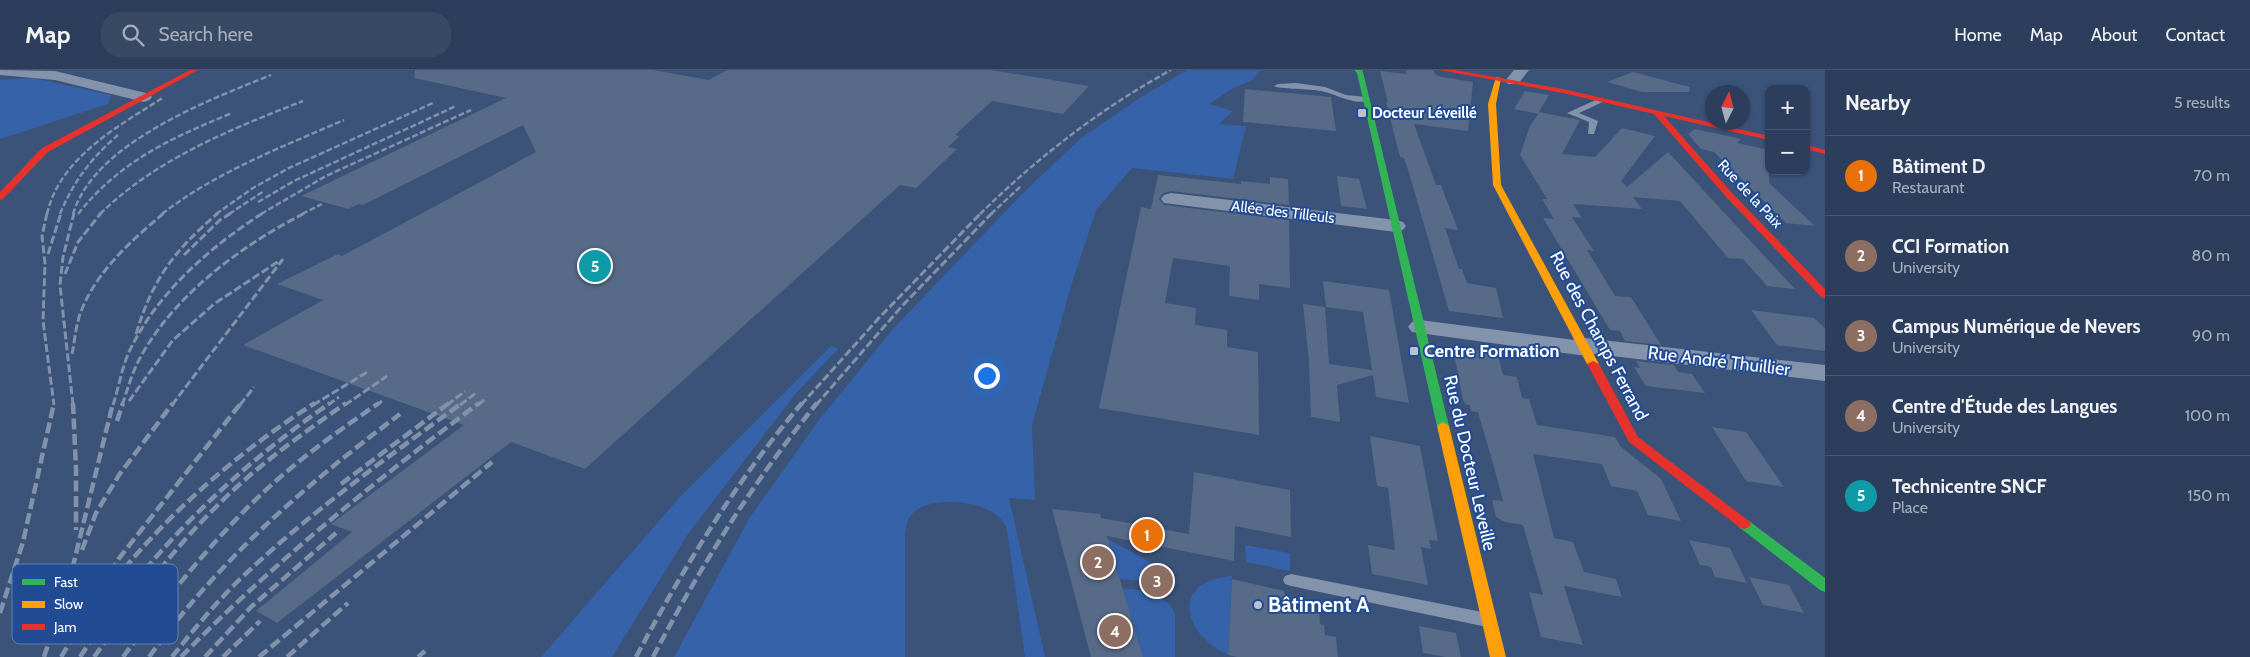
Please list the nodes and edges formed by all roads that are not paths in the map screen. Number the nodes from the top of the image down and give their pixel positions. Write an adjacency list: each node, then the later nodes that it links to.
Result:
1 (0, 70): 8 (street)
2 (195, 70): 8 (street)
3 (1443, 70): 6 (street)
4 (1359, 71): 9 (street, Rue du Docteur Leveille)
5 (1518, 76): 6 (street); 10 (street)
6 (1498, 78): 21 (street, Rue des Champs Ferrand)
7 (1278, 86): 9 (lane)
8 (144, 97): 16 (street)
9 (1366, 99): 18 (street, Rue du Docteur Leveille)
10 (1603, 100): 11 (street); 12 (lane)
11 (1655, 111): 13 (street); 19 (street, Rue de la Paix)
12 (1591, 132)
13 (1765, 137)
14 (1810, 148): 15 (street)
15 (1825, 152)
16 (0, 197)
17 (1171, 199): 18 (street, Allée des Tilleuls)
18 (1396, 226): 20 (street, Rue du Docteur Leveille)
19 (1825, 295)
20 (1420, 327): 21 (street, Rue André Thuillier); 25 (street, Rue du Docteur Leveille)
21 (1585, 347): 22 (street, Rue André Thuillier); 24 (street, Rue des Champs Ferrand)
22 (1825, 373)
23 (1290, 580): 25 (lane)
24 (1825, 586)
25 (1490, 620): 26 (street, Rue du Docteur Leveille)
26 (1498, 657)

